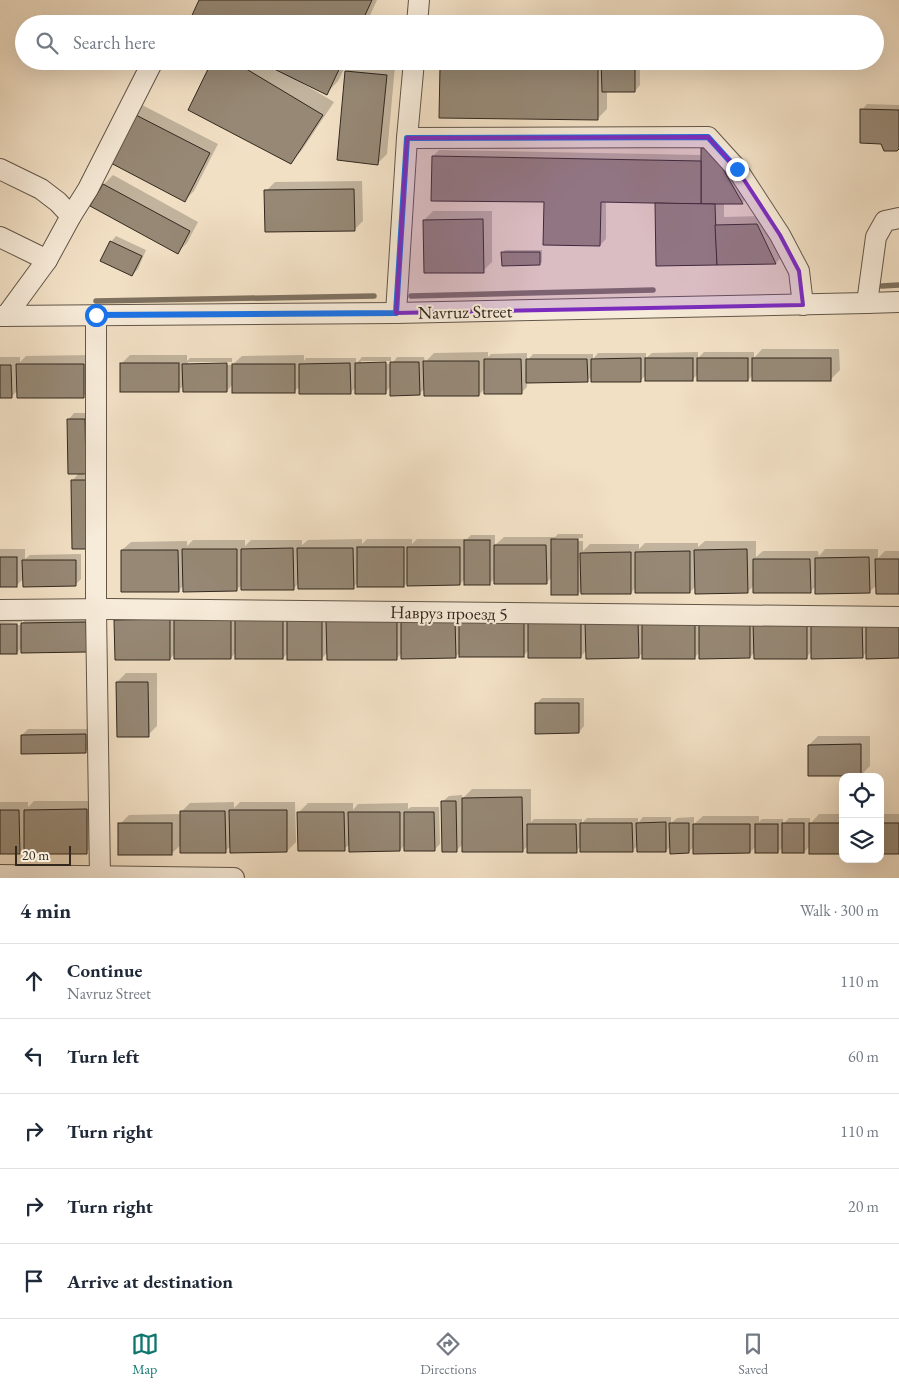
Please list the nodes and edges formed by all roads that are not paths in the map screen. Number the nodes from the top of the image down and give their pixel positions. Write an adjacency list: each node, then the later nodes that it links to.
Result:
1 (419, 0): 2 (street)
2 (418, 15)
3 (148, 70): 7 (street)
4 (413, 70): 5 (street)
5 (407, 138): 13 (street); 14 (street)
6 (0, 169): 7 (street)
7 (71, 216): 10 (street)
8 (899, 218): 12 (street)
9 (0, 237): 10 (street)
10 (46, 260): 16 (street)
11 (899, 302): 12 (street, Navruz Street)
12 (867, 303): 13 (street, Navruz Street)
13 (803, 305): 14 (street, Navruz Street)
14 (396, 313): 15 (street, Navruz Street)
15 (96, 315): 16 (street, Navruz Street); 18 (street)
16 (3, 316)
17 (0, 610): 18 (street, Навруз проезд 5)
18 (96, 610): 19 (street, Навруз проезд 5); 21 (street)
19 (899, 617)
20 (0, 875): 21 (street)
21 (100, 877): 22 (street)
22 (234, 878)

